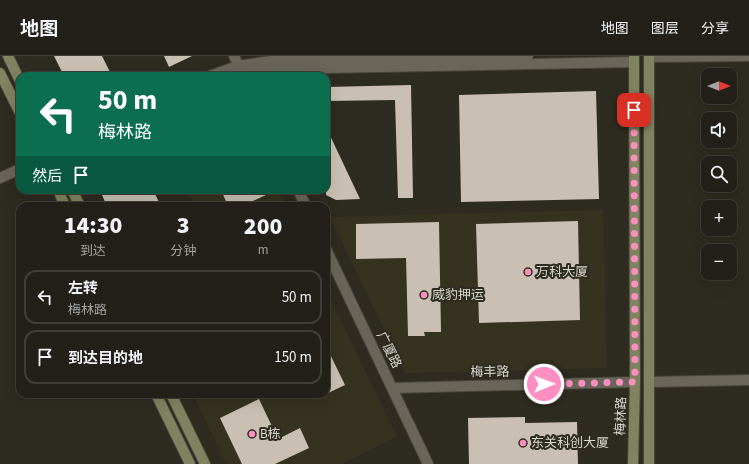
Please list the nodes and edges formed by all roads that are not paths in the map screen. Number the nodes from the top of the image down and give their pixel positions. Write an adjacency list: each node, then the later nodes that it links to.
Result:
1 (8, 56): 9 (main road)
2 (234, 56): 7 (street)
3 (528, 56): 7 (street)
4 (749, 56): 5 (street)
5 (649, 57): 16 (main road)
6 (634, 59): 7 (street); 15 (main road, 梅林路)
7 (241, 71)
8 (0, 73): 10 (main road)
9 (16, 73)
10 (16, 105)
11 (16, 170): 12 (street)
12 (0, 178)
13 (330, 257): 17 (street, 广厦路)
14 (749, 380): 16 (street)
15 (635, 382): 17 (street, 梅丰路); 23 (main road, 梅林路)
16 (649, 382): 24 (main road)
17 (393, 388): 22 (street, 广厦路)
18 (158, 398): 20 (main road)
19 (173, 398): 21 (main road)
20 (190, 464)
21 (205, 464)
22 (428, 464)
23 (633, 464)
24 (649, 464)

